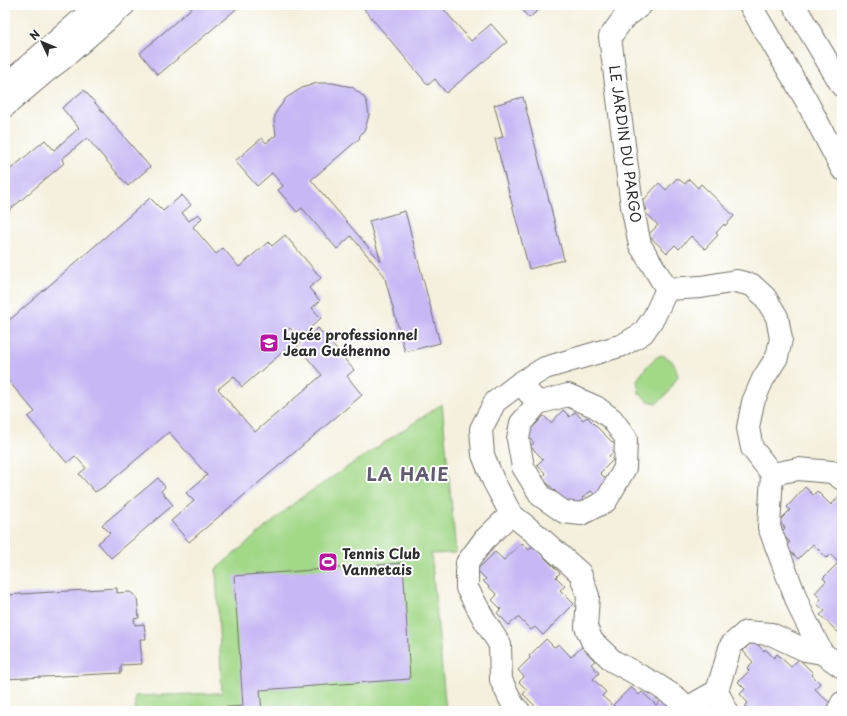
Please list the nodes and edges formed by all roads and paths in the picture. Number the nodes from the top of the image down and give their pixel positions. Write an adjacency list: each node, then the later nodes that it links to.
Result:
1 (98, 5): 6 (street)
2 (124, 5): 8 (street)
3 (641, 5): 10 (street, LE JARDIN DU PARGO)
4 (750, 5): 9 (street)
5 (794, 5): 7 (street)
6 (5, 86)
7 (842, 86)
8 (5, 106)
9 (842, 169)
10 (667, 289): 11 (street); 13 (street)
11 (520, 383): 12 (street); 15 (street)
12 (538, 404): 12 (street)
13 (772, 474): 14 (street); 16 (street)
14 (842, 479)
15 (511, 514): 20 (street); 21 (street)
16 (822, 653): 17 (street); 18 (street)
17 (842, 668)
18 (717, 691): 20 (street); 22 (street)
19 (842, 703): 23 (street)
20 (687, 710)
21 (518, 711)
22 (727, 711)
23 (838, 711)

